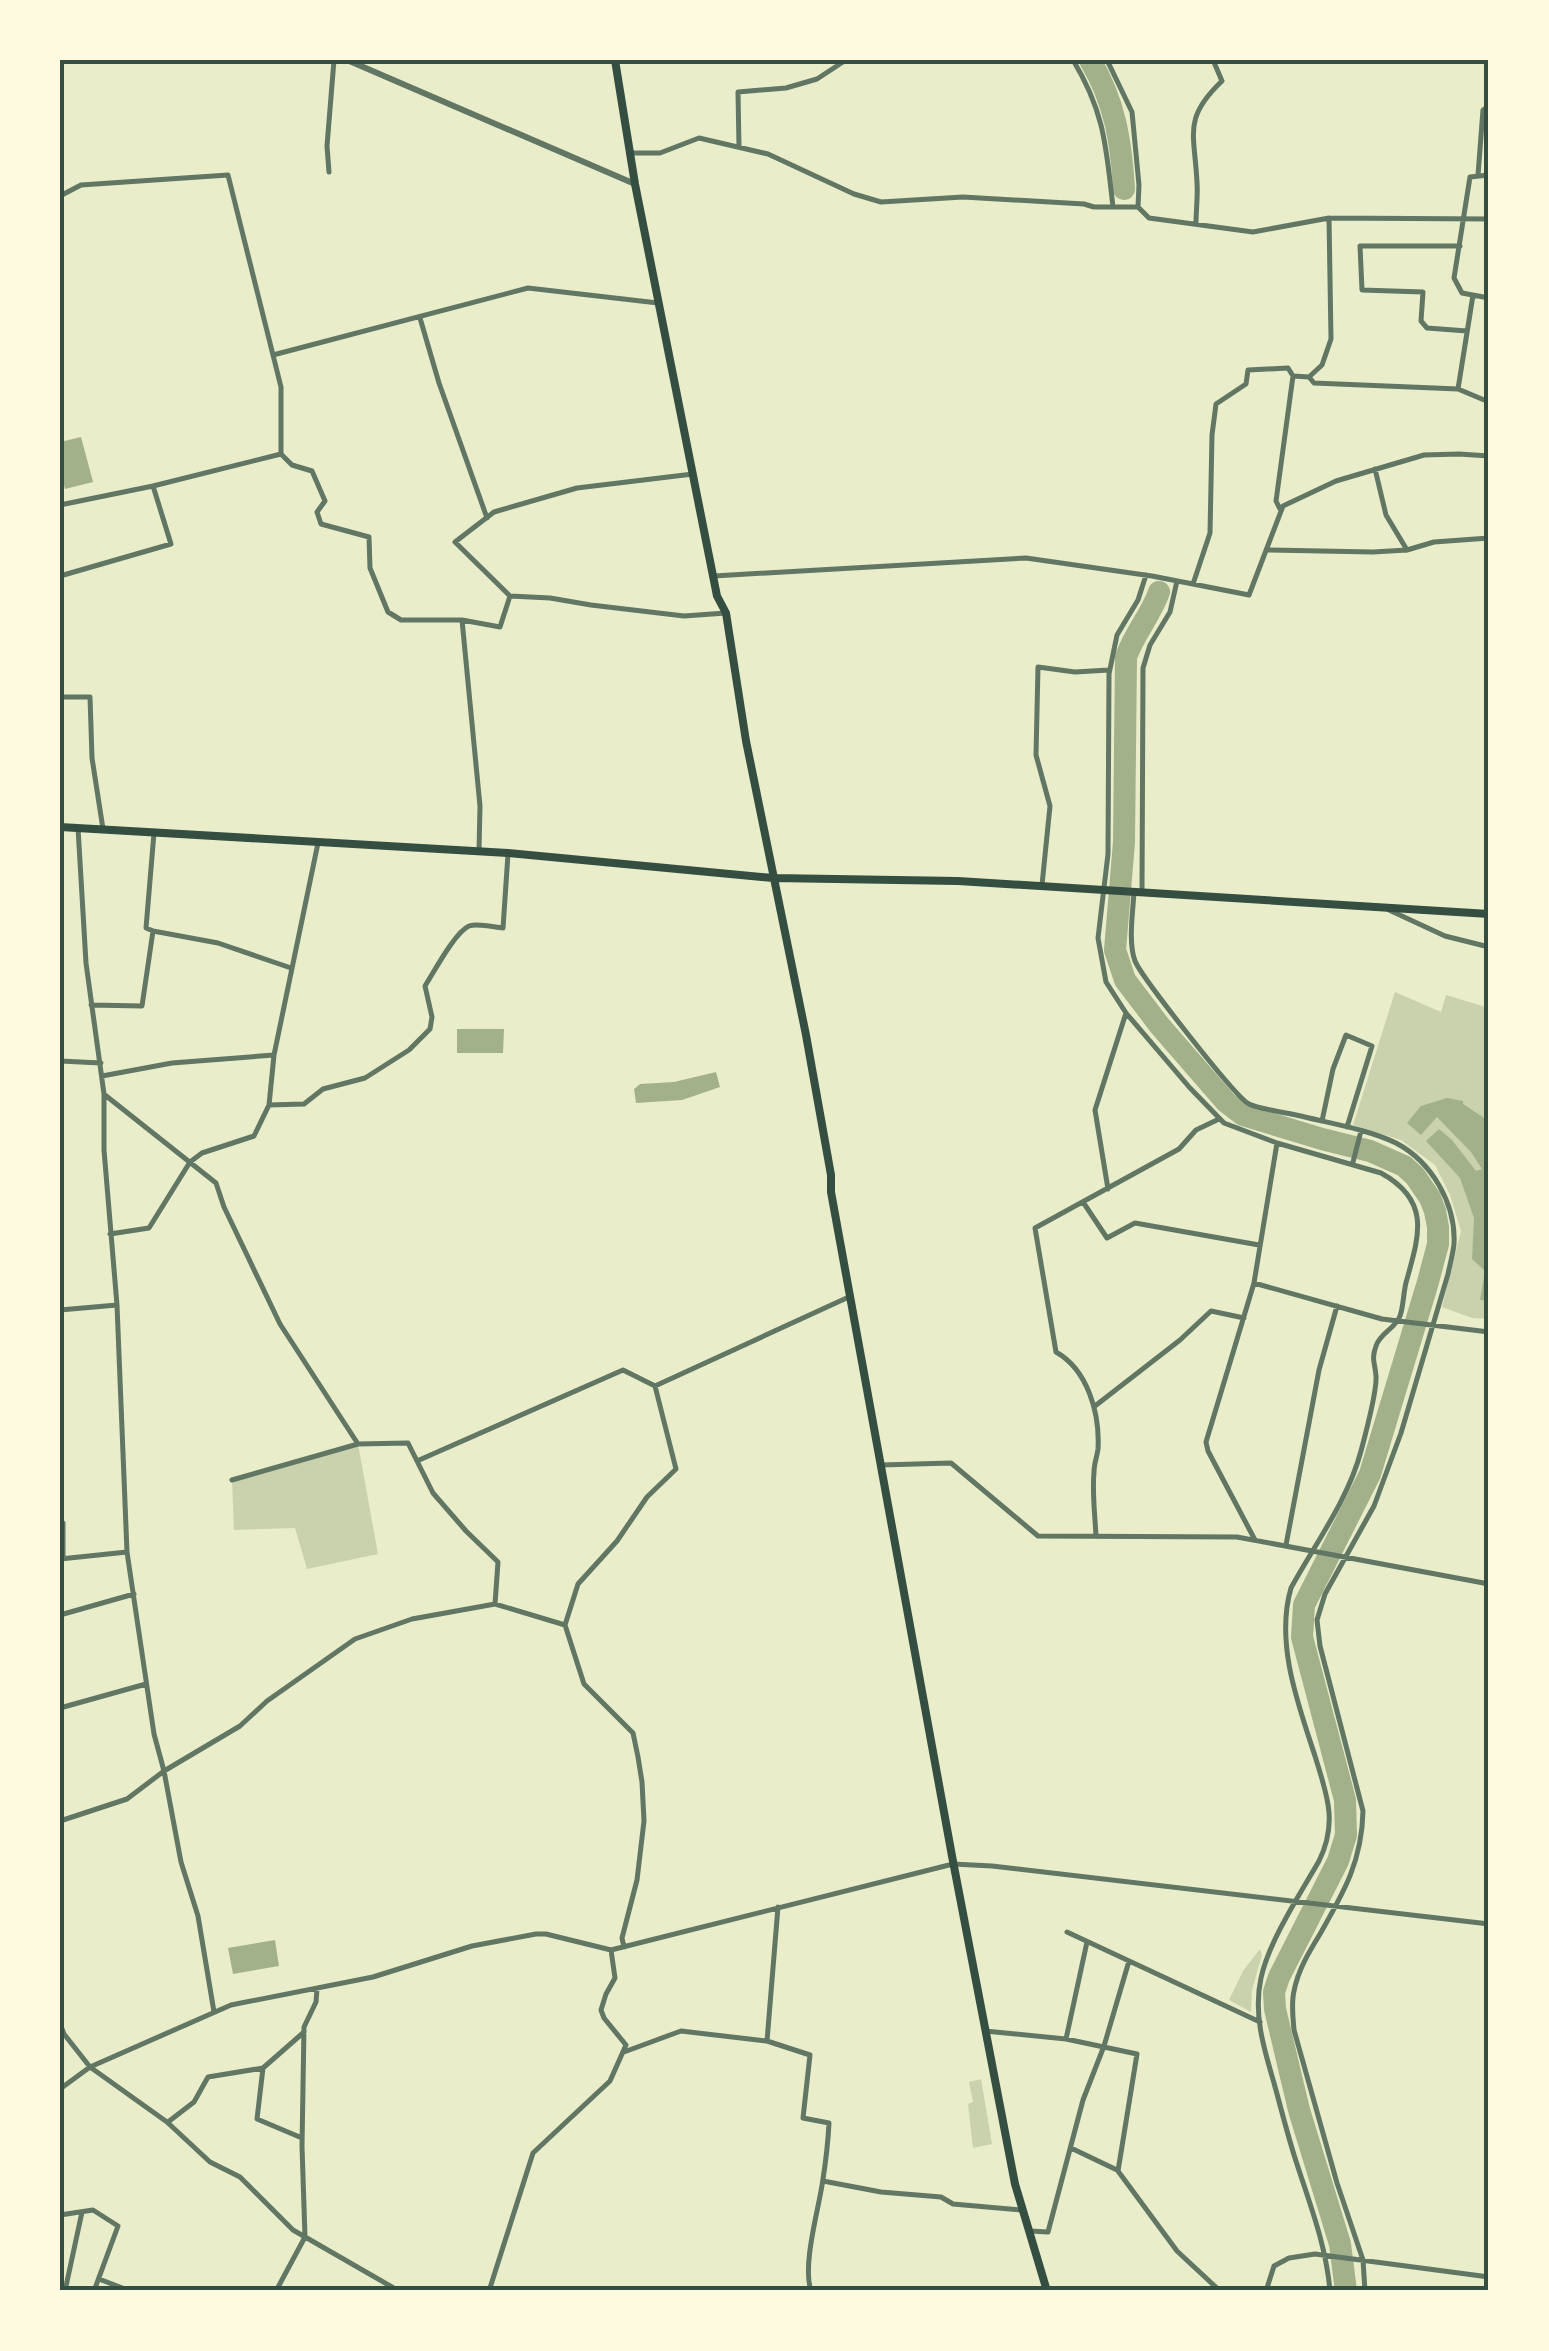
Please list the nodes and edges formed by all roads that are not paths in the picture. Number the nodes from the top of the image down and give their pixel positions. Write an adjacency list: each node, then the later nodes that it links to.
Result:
1 (334, 60): 11 (street)
2 (348, 60): 14 (street)
3 (615, 60): 10 (main road)
4 (846, 60): 9 (street)
5 (1073, 60): 16 (street)
6 (1108, 60): 17 (street)
7 (1213, 60): 21 (street)
8 (1489, 106): 12 (street)
9 (739, 146): 10 (street); 16 (street)
10 (630, 153): 14 (main road)
11 (329, 172)
12 (1478, 175): 13 (street); 19 (street)
13 (1489, 176)
14 (635, 184): 25 (main road)
15 (60, 196): 28 (street)
16 (1112, 207): 17 (street)
17 (1138, 207): 21 (street)
18 (1329, 218): 19 (street); 21 (street); 30 (street)
19 (1465, 218): 20 (street); 22 (street)
20 (1489, 220)
21 (1196, 223)
22 (1460, 246): 23 (street); 27 (street)
23 (1472, 295): 24 (street); 27 (street)
24 (1489, 298)
25 (658, 303): 26 (street); 36 (main road)
26 (420, 318): 28 (street); 40 (street)
27 (1467, 331): 31 (street)
28 (273, 355): 33 (street)
29 (1292, 376): 30 (street); 39 (street); 49 (street)
30 (1309, 376): 31 (street)
31 (1458, 389): 32 (street)
32 (1489, 402)
33 (281, 454): 37 (street); 52 (street)
34 (1489, 456): 35 (street)
35 (1376, 469): 39 (street); 44 (street)
36 (693, 474): 40 (street); 47 (main road)
37 (153, 486): 38 (street); 46 (street)
38 (60, 505)
39 (1281, 512): 43 (street)
40 (487, 518): 50 (street)
41 (1489, 520): 42 (street)
42 (1487, 538): 44 (street)
43 (1266, 550): 44 (street); 49 (street)
44 (1406, 550)
45 (1146, 575): 47 (street); 48 (street); 53 (street)
46 (60, 576)
47 (714, 576): 51 (main road)
48 (1176, 581): 49 (street); 65 (street)
49 (1193, 584)
50 (510, 596): 51 (street); 52 (street)
51 (726, 613): 62 (main road)
52 (462, 620): 60 (street)
53 (1110, 670): 63 (street); 64 (street)
54 (60, 697): 57 (street)
55 (60, 826): 56 (main road)
56 (78, 828): 57 (main road); 71 (street)
57 (102, 830): 58 (main road)
58 (154, 833): 59 (main road); 68 (street)
59 (318, 842): 60 (main road); 70 (street)
60 (479, 852): 61 (main road)
61 (508, 853): 62 (main road); 78 (street)
62 (774, 878): 63 (main road); 91 (main road)
63 (1042, 885): 64 (main road)
64 (1102, 889): 65 (main road); 72 (street)
65 (1138, 892): 66 (main road); 80 (street)
66 (1384, 908): 67 (main road); 69 (street)
67 (1489, 914)
68 (152, 931): 70 (street); 71 (street)
69 (1489, 947)
70 (292, 969): 73 (street)
71 (91, 1005): 75 (street)
72 (1126, 1013): 79 (street); 86 (street)
73 (274, 1055): 76 (street); 78 (street)
74 (60, 1061): 75 (street)
75 (101, 1063): 76 (street)
76 (102, 1076): 77 (street)
77 (104, 1094): 84 (street); 88 (street)
78 (269, 1104): 84 (street)
79 (1219, 1119): 83 (street); 86 (street)
80 (1322, 1121): 81 (street); 81 (street)
81 (1347, 1127): 82 (street)
82 (1361, 1132): 85 (street); 97 (street)
83 (1277, 1143): 85 (street); 89 (street)
84 (190, 1162): 88 (street); 101 (street)
85 (1353, 1164): 96 (street)
86 (1108, 1189): 87 (street)
87 (1083, 1202): 89 (street); 100 (street)
88 (110, 1234): 92 (street)
89 (1259, 1245): 90 (street)
90 (1254, 1284): 93 (street); 95 (street)
91 (851, 1296): 99 (street); 103 (main road)
92 (117, 1305): 94 (street); 110 (street)
93 (1338, 1306): 96 (street); 108 (street)
94 (60, 1310)
95 (1244, 1318): 100 (street); 107 (street)
96 (1400, 1322): 97 (street); 109 (street)
97 (1428, 1326): 98 (street); 111 (street)
98 (1489, 1332)
99 (655, 1386): 102 (street); 117 (street)
100 (1095, 1406): 106 (street)
101 (358, 1444): 102 (street); 104 (street)
102 (417, 1461): 115 (street)
103 (881, 1464): 106 (street); 122 (main road)
104 (232, 1480)
105 (60, 1523): 112 (street)
106 (1096, 1536): 107 (street)
107 (1255, 1540): 108 (street)
108 (1286, 1545): 109 (street)
109 (1314, 1551): 111 (street); 123 (street)
110 (128, 1552): 112 (street); 114 (street)
111 (1342, 1556): 113 (street); 124 (street)
112 (61, 1559)
113 (1489, 1584)
114 (135, 1594): 116 (street); 118 (street)
115 (495, 1604): 117 (street); 120 (street)
116 (60, 1615)
117 (565, 1625): 129 (street)
118 (146, 1684): 119 (street); 120 (street)
119 (60, 1708)
120 (164, 1771): 121 (street); 133 (street)
121 (60, 1821)
122 (954, 1864): 123 (street); 125 (street); 136 (main road)
123 (1300, 1901): 124 (street); 134 (street)
124 (1332, 1906): 126 (street); 156 (street)
125 (778, 1907): 129 (street); 139 (street)
126 (1489, 1924)
127 (1067, 1932): 128 (street)
128 (1088, 1942): 131 (street); 138 (street)
129 (624, 1947): 130 (street)
130 (610, 1950): 132 (street); 141 (street)
131 (1128, 1961): 134 (street); 140 (street)
132 (317, 1988): 133 (street); 137 (street)
133 (214, 2012): 142 (street)
134 (1260, 2022): 155 (street)
135 (60, 2024): 142 (street)
136 (985, 2031): 138 (street); 150 (main road)
137 (304, 2032): 143 (street); 146 (street)
138 (1066, 2039): 140 (street)
139 (767, 2041): 141 (street); 149 (street)
140 (1104, 2046): 147 (street); 148 (street)
141 (624, 2052): 164 (street)
142 (90, 2067): 144 (street); 145 (street)
143 (263, 2068): 145 (street); 146 (street)
144 (60, 2089)
145 (168, 2122): 154 (street)
146 (302, 2138): 154 (street)
147 (1070, 2148): 148 (street); 153 (street)
148 (1118, 2170): 167 (street)
149 (823, 2181): 150 (street); 165 (street)
150 (1021, 2210): 153 (main road)
151 (82, 2212): 152 (street); 158 (street); 159 (street)
152 (60, 2215)
153 (1028, 2231): 166 (main road)
154 (305, 2237): 162 (street); 163 (street)
155 (1328, 2256): 156 (street); 168 (street); 169 (street)
156 (1363, 2260): 157 (street); 170 (street)
157 (1489, 2277)
158 (99, 2280): 160 (street); 161 (street)
159 (65, 2291)
160 (94, 2291)
161 (130, 2291)
162 (276, 2291)
163 (398, 2291)
164 (489, 2291)
165 (811, 2291)
166 (1047, 2291)
167 (1220, 2291)
168 (1266, 2291)
169 (1330, 2291)
170 (1365, 2291)

